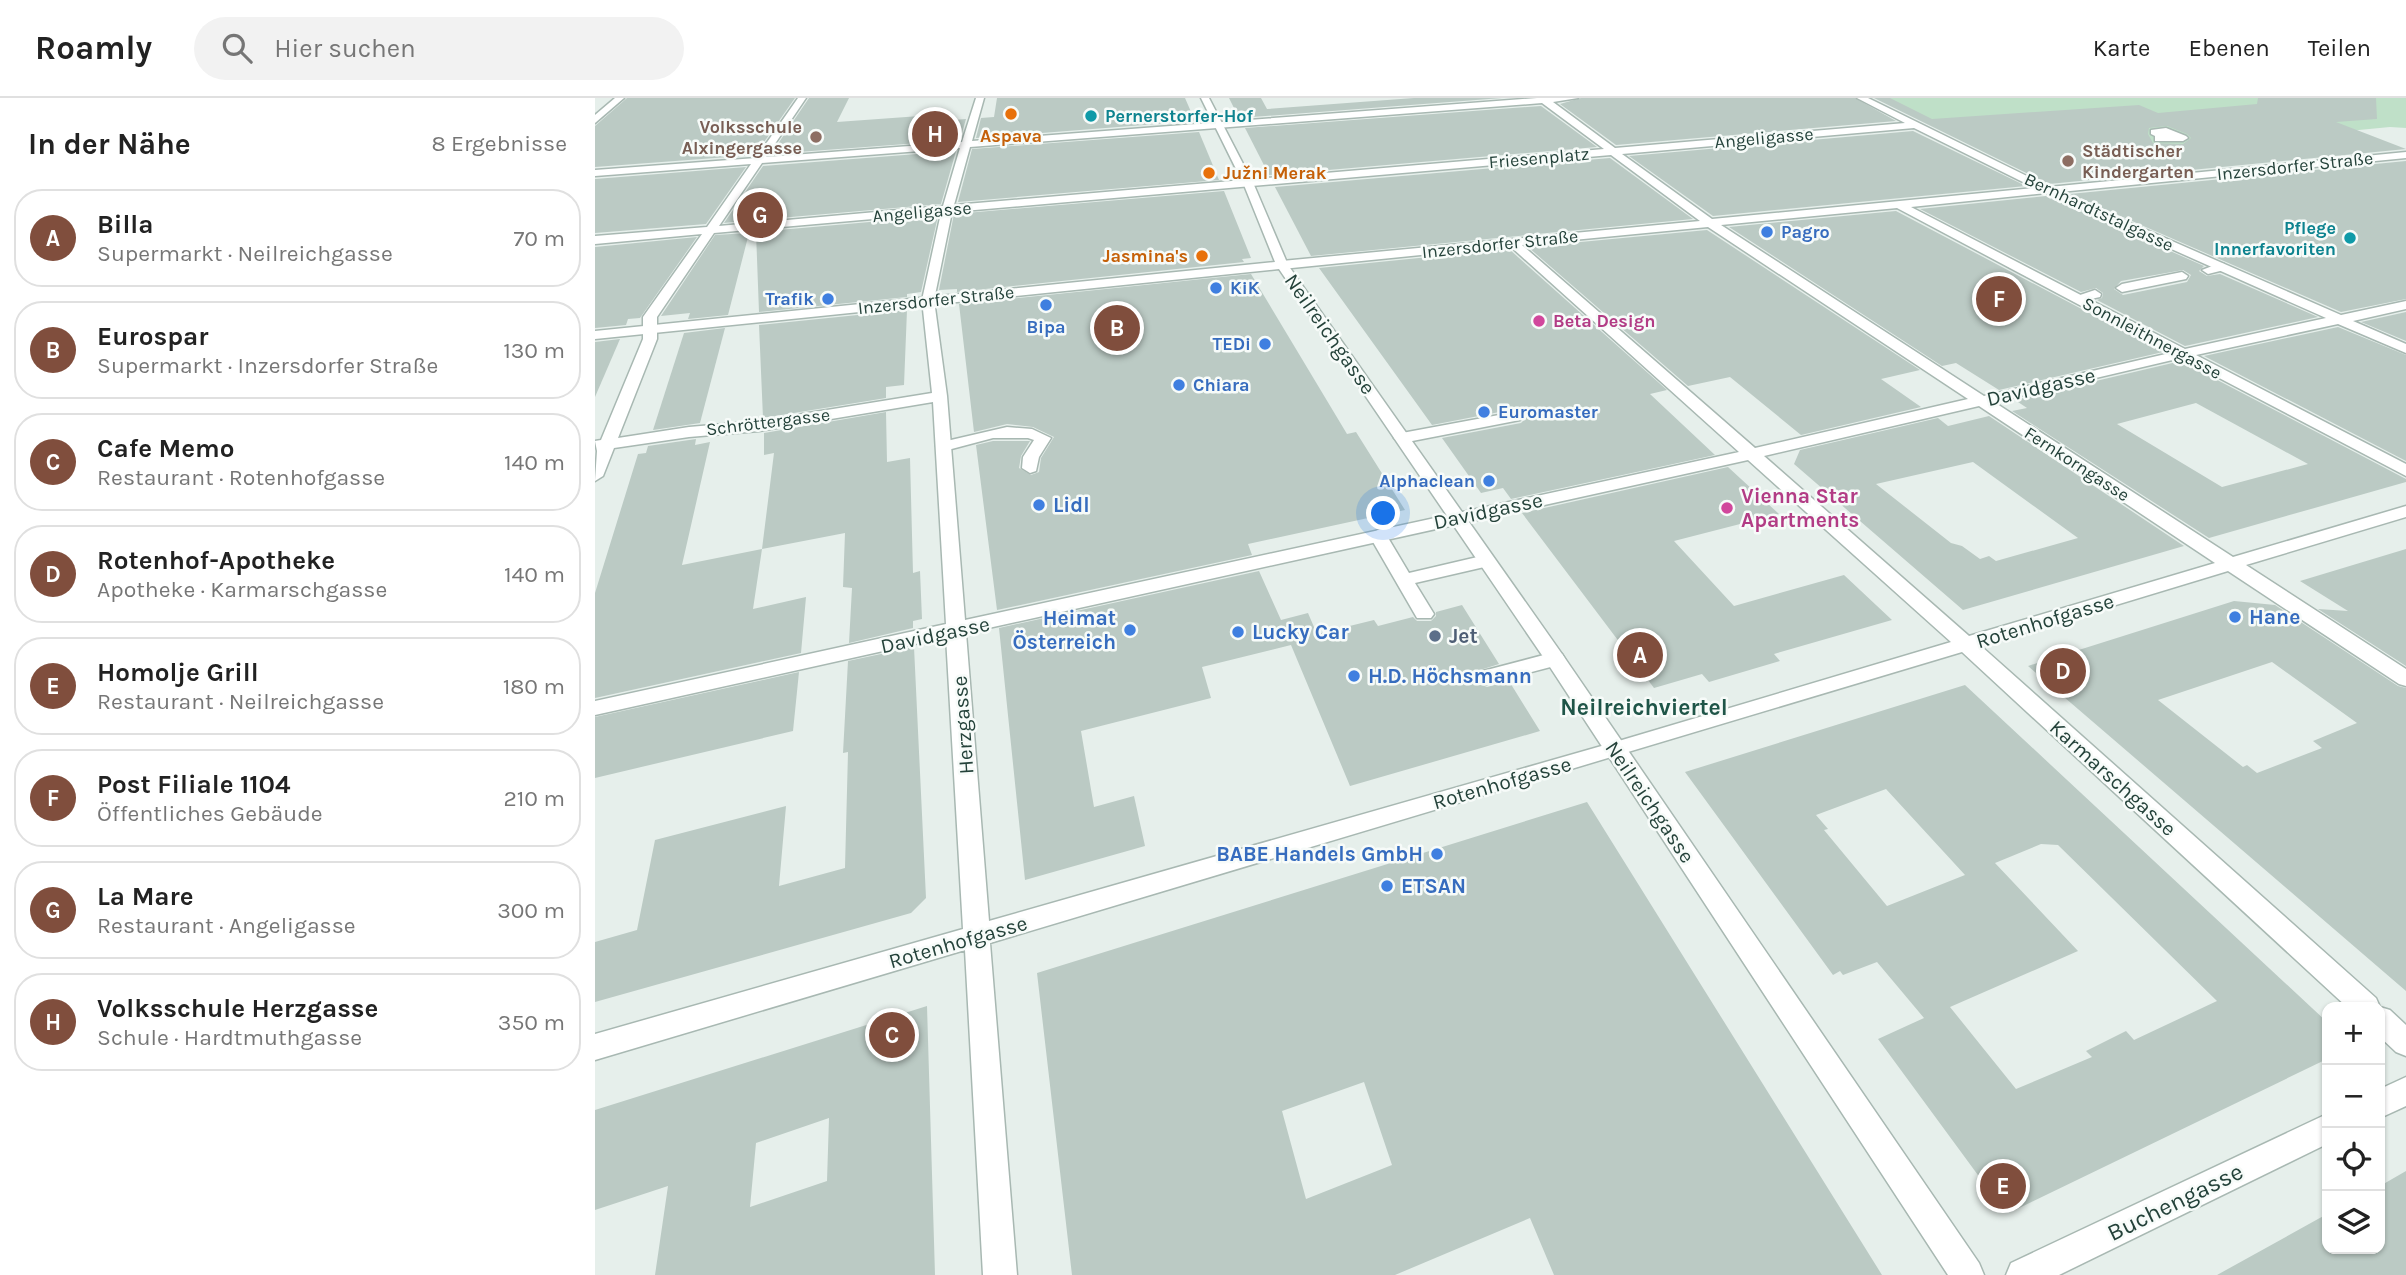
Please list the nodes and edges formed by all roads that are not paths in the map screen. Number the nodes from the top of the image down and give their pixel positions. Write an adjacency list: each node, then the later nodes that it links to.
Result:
1 (620, 98): 8 (street)
2 (802, 98): 14 (street)
3 (981, 98): 11 (street, Herzgasse)
4 (1205, 98): 9 (street)
5 (1574, 98): 7 (street)
6 (1861, 98): 10 (street, Bernhardtstalgasse)
7 (1543, 99): 9 (street); 12 (street, Friesenplatz)
8 (595, 120)
9 (1219, 125): 11 (street); 16 (street)
10 (1916, 125): 12 (street, Angeligasse); 17 (street, Bernhardtstalgasse)
11 (966, 145): 14 (street); 19 (street, Herzgasse)
12 (1612, 152): 16 (street, Friesenplatz); 20 (street, Fernkorngasse)
13 (2406, 155): 17 (street, Inzersdorfer Straße)
14 (757, 162): 15 (street); 21 (street)
15 (595, 173)
16 (1249, 185): 19 (street, Angeligasse); 24 (street, Neilreichgasse)
17 (2049, 191): 18 (street, Inzersdorfer Straße); 31 (street, Bernhardtstalgasse)
18 (1899, 205): 20 (street, Inzersdorfer Straße); 28 (street, Sonnleithnergasse)
19 (947, 210): 21 (street, Angeligasse); 29 (street, Herzgasse)
20 (1710, 223): 23 (street, Inzersdorfer Straße); 37 (street, Fernkorngasse)
21 (712, 230): 22 (street, Angeligasse); 32 (street)
22 (595, 240)
23 (1513, 243): 24 (street, Inzersdorfer Straße); 42 (street, Karmarschgasse)
24 (1282, 265): 29 (street, Inzersdorfer Straße); 39 (street, Neilreichgasse)
25 (2182, 276): 26 (street)
26 (2122, 288)
27 (2095, 294): 28 (street)
28 (2077, 298): 35 (street, Sonnleithnergasse)
29 (928, 300): 32 (street, Inzersdorfer Straße); 36 (street, Herzgasse)
30 (2406, 305): 31 (street, Davidgasse)
31 (2339, 319): 34 (street, Bernhardtstalgasse); 35 (street, Davidgasse)
32 (650, 330): 33 (street, Inzersdorfer Straße); 40 (street)
33 (595, 335)
34 (2406, 349)
35 (2182, 354): 37 (street, Davidgasse); 44 (street, Sonnleithnergasse)
36 (940, 396): 40 (street, Schröttergasse); 41 (street, Herzgasse)
37 (1981, 402): 42 (street, Davidgasse); 50 (street, Fernkorngasse)
38 (1515, 417): 39 (street)
39 (1402, 439): 47 (street, Neilreichgasse)
40 (601, 445): 45 (street)
41 (943, 446): 43 (street); 53 (street, Herzgasse)
42 (1752, 454): 47 (street, Davidgasse); 54 (street, Karmarschgasse)
43 (1030, 468)
44 (2406, 471)
45 (595, 476)
46 (2406, 511): 50 (street, Rotenhofgasse)
47 (1456, 517): 48 (street, Davidgasse); 49 (street, Neilreichgasse)
48 (1378, 535): 51 (street); 53 (street, Davidgasse)
49 (1486, 561): 51 (street); 55 (street, Neilreichgasse)
50 (2232, 565): 54 (street, Rotenhofgasse); 57 (street, Fernkorngasse)
51 (1404, 580): 52 (street)
52 (1424, 614)
53 (956, 631): 58 (street, Davidgasse); 60 (street, Herzgasse)
54 (1967, 645): 59 (street, Rotenhofgasse); 61 (street, Karmarschgasse)
55 (1555, 659): 56 (street); 59 (street, Neilreichgasse)
56 (1486, 677)
57 (2406, 679)
58 (595, 708)
59 (1615, 750): 60 (street, Rotenhofgasse); 69 (street, Neilreichgasse)
60 (977, 937): 64 (street, Rotenhofgasse); 68 (street, Herzgasse)
61 (2360, 1002)
62 (2385, 1024): 63 (street)
63 (2406, 1043)
64 (595, 1046)
65 (2406, 1091): 66 (street)
66 (2385, 1102)
67 (2322, 1131): 70 (street, Buchengasse)
68 (1000, 1275)
69 (1967, 1275)
70 (2023, 1275)

